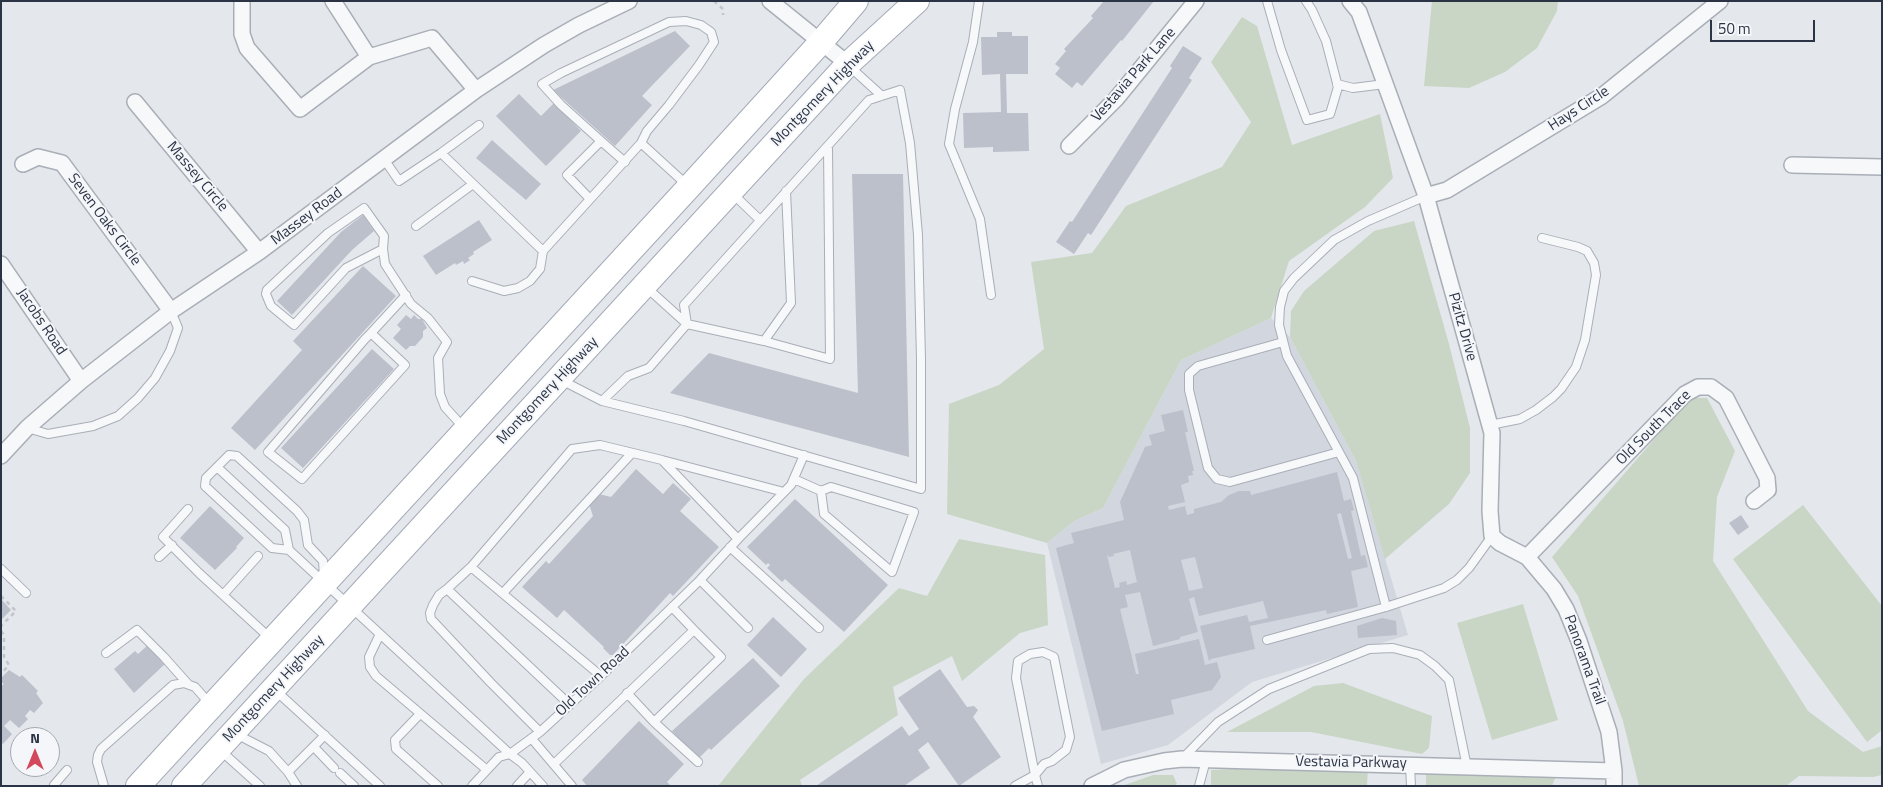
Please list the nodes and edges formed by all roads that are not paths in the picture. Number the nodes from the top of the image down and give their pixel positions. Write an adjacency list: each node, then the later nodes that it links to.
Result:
1 (242, 1): 14 (street)
2 (333, 1): 14 (street)
3 (629, 1): 18 (street, Massey Road)
4 (770, 1): 13 (street)
5 (856, 1): 13 (main road)
6 (917, 1): 15 (main road, Montgomery Highway)
7 (979, 1): 47 (lane)
8 (1196, 1): 25 (street, Vestavia Park Lane)
9 (1267, 1): 16 (lane)
10 (1306, 1): 16 (lane)
11 (1350, 1): 17 (street, Pizitz Drive)
12 (1720, 1): 36 (street, Hays Circle)
13 (821, 42): 15 (street); 33 (main road)
14 (369, 57): 18 (street)
15 (848, 64): 19 (lane); 35 (main road, Montgomery Highway)
16 (1338, 84): 17 (lane)
17 (1385, 84): 36 (street, Pizitz Drive)
18 (476, 90): 27 (street, Massey Road)
19 (882, 96): 24 (lane); 62 (lane)
20 (135, 102): 43 (street, Massey Circle)
21 (479, 125): 26 (lane)
22 (601, 141): 23 (lane); 28 (lane); 37 (lane)
23 (641, 143): 28 (lane); 33 (lane)
24 (828, 146): 34 (lane); 52 (lane)
25 (1069, 146)
26 (441, 153): 27 (lane); 32 (lane)
27 (384, 159): 43 (street, Massey Road)
28 (625, 162): 37 (lane)
29 (24, 164): 49 (street, Seven Oaks Circle)
30 (1792, 165): 31 (street)
31 (1882, 167)
32 (474, 184): 39 (lane); 42 (lane)
33 (689, 187): 59 (main road)
34 (786, 191): 38 (lane); 52 (lane)
35 (731, 192): 38 (lane); 46 (main road, Montgomery Highway)
36 (1426, 196): 53 (lane); 57 (street, Pizitz Drive)
37 (590, 199): 42 (lane)
38 (760, 220): 50 (lane)
39 (416, 226)
40 (1542, 238): 57 (lane)
41 (383, 249): 41 (lane); 48 (lane)
42 (543, 251): 45 (lane)
43 (259, 252): 49 (street, Massey Road)
44 (1, 264): 55 (street, Jacobs Road)
45 (472, 281)
46 (644, 286): 50 (lane); 54 (main road, Montgomery Highway)
47 (991, 295)
48 (406, 296): 51 (lane); 59 (lane)
49 (171, 311): 55 (street, Massey Road); 58 (lane)
50 (688, 324): 52 (lane); 56 (lane)
51 (371, 333): 51 (lane)
52 (764, 341)
53 (1283, 342): 60 (lane); 60 (lane)
54 (559, 379): 56 (lane); 87 (main road, Montgomery Highway)
55 (82, 381): 58 (street, Massey Road)
56 (602, 401): 62 (lane)
57 (1490, 425): 71 (street, Pizitz Drive)
58 (27, 428): 63 (street, Massey Road)
59 (466, 430): 82 (main road)
60 (1339, 452): 89 (lane)
61 (631, 454): 64 (lane); 79 (lane); 85 (lane)
62 (804, 455): 66 (lane, Old Town Road)
63 (1, 456)
64 (662, 460): 68 (lane); 72 (lane)
65 (217, 467): 75 (lane); 75 (lane); 82 (lane)
66 (794, 478): 67 (lane); 68 (lane, Old Town Road)
67 (821, 491): 67 (lane)
68 (784, 492): 72 (lane, Old Town Road)
69 (1754, 501): 78 (street, Old South Trace)
70 (188, 508): 73 (lane)
71 (1492, 536): 78 (street, Panorama Trail); 89 (lane)
72 (738, 539): 74 (lane, Old Town Road)
73 (172, 545): 77 (lane); 86 (lane)
74 (730, 547): 81 (lane, Old Town Road); 91 (lane)
75 (289, 550): 82 (lane)
76 (258, 556): 86 (lane)
77 (159, 557)
78 (1526, 558): 122 (street, Panorama Trail)
79 (472, 567): 83 (lane); 85 (lane)
80 (1, 569): 84 (lane)
81 (700, 580): 88 (lane, Old Town Road); 90 (lane)
82 (325, 584): 87 (lane); 94 (main road)
83 (447, 589): 101 (lane); 105 (lane)
84 (26, 593)
85 (503, 593): 97 (lane)
86 (223, 595): 94 (lane)
87 (349, 606): 93 (lane); 99 (main road, Montgomery Highway)
88 (672, 607): 92 (lane); 97 (lane, Old Town Road)
89 (1386, 607): 95 (lane)
90 (748, 628)
91 (818, 628)
92 (694, 630): 100 (lane); 104 (lane)
93 (380, 634): 103 (lane); 110 (lane)
94 (272, 640): 102 (main road)
95 (1267, 640)
96 (106, 653): 98 (lane)
97 (601, 676): 101 (lane, Old Town Road)
98 (188, 684): 102 (lane); 124 (lane)
99 (274, 689): 106 (lane); 108 (main road, Montgomery Highway)
100 (627, 693): 104 (lane); 114 (lane)
101 (570, 705): 105 (lane, Old Town Road)
102 (212, 706): 125 (main road)
103 (420, 714): 118 (lane); 131 (lane)
104 (654, 722): 113 (lane)
105 (540, 732): 107 (lane, Old Town Road)
106 (325, 735): 109 (lane); 130 (lane)
107 (532, 739): 110 (lane, Old Town Road); 114 (lane)
108 (226, 740): 119 (lane); 126 (main road, Montgomery Highway); 127 (lane)
109 (314, 747): 119 (lane); 129 (lane)
110 (510, 754): 118 (lane, Old Town Road); 120 (lane)
111 (1182, 759): 112 (street, Vestavia Parkway); 116 (lane); 138 (street, Vestavia Parkway)
112 (1206, 760): 115 (street, Vestavia Parkway); 139 (lane)
113 (698, 762)
114 (554, 764): 135 (lane)
115 (1410, 764): 116 (street, Vestavia Parkway); 140 (lane)
116 (1467, 767): 122 (street, Vestavia Parkway)
117 (67, 770): 123 (lane)
118 (487, 770): 132 (lane, Old Town Road)
119 (288, 772): 128 (lane)
120 (530, 772): 133 (lane); 134 (lane)
121 (1035, 775): 121 (lane); 136 (lane); 137 (lane)
122 (1614, 778)
123 (55, 786)
124 (104, 786)
125 (138, 786)
126 (184, 786)
127 (260, 786)
128 (297, 786)
129 (354, 786)
130 (380, 786)
131 (438, 786)
132 (472, 786)
133 (517, 786)
134 (543, 786)
135 (572, 786)
136 (1016, 786)
137 (1038, 786)
138 (1092, 786)
139 (1199, 786)
140 (1411, 786)

